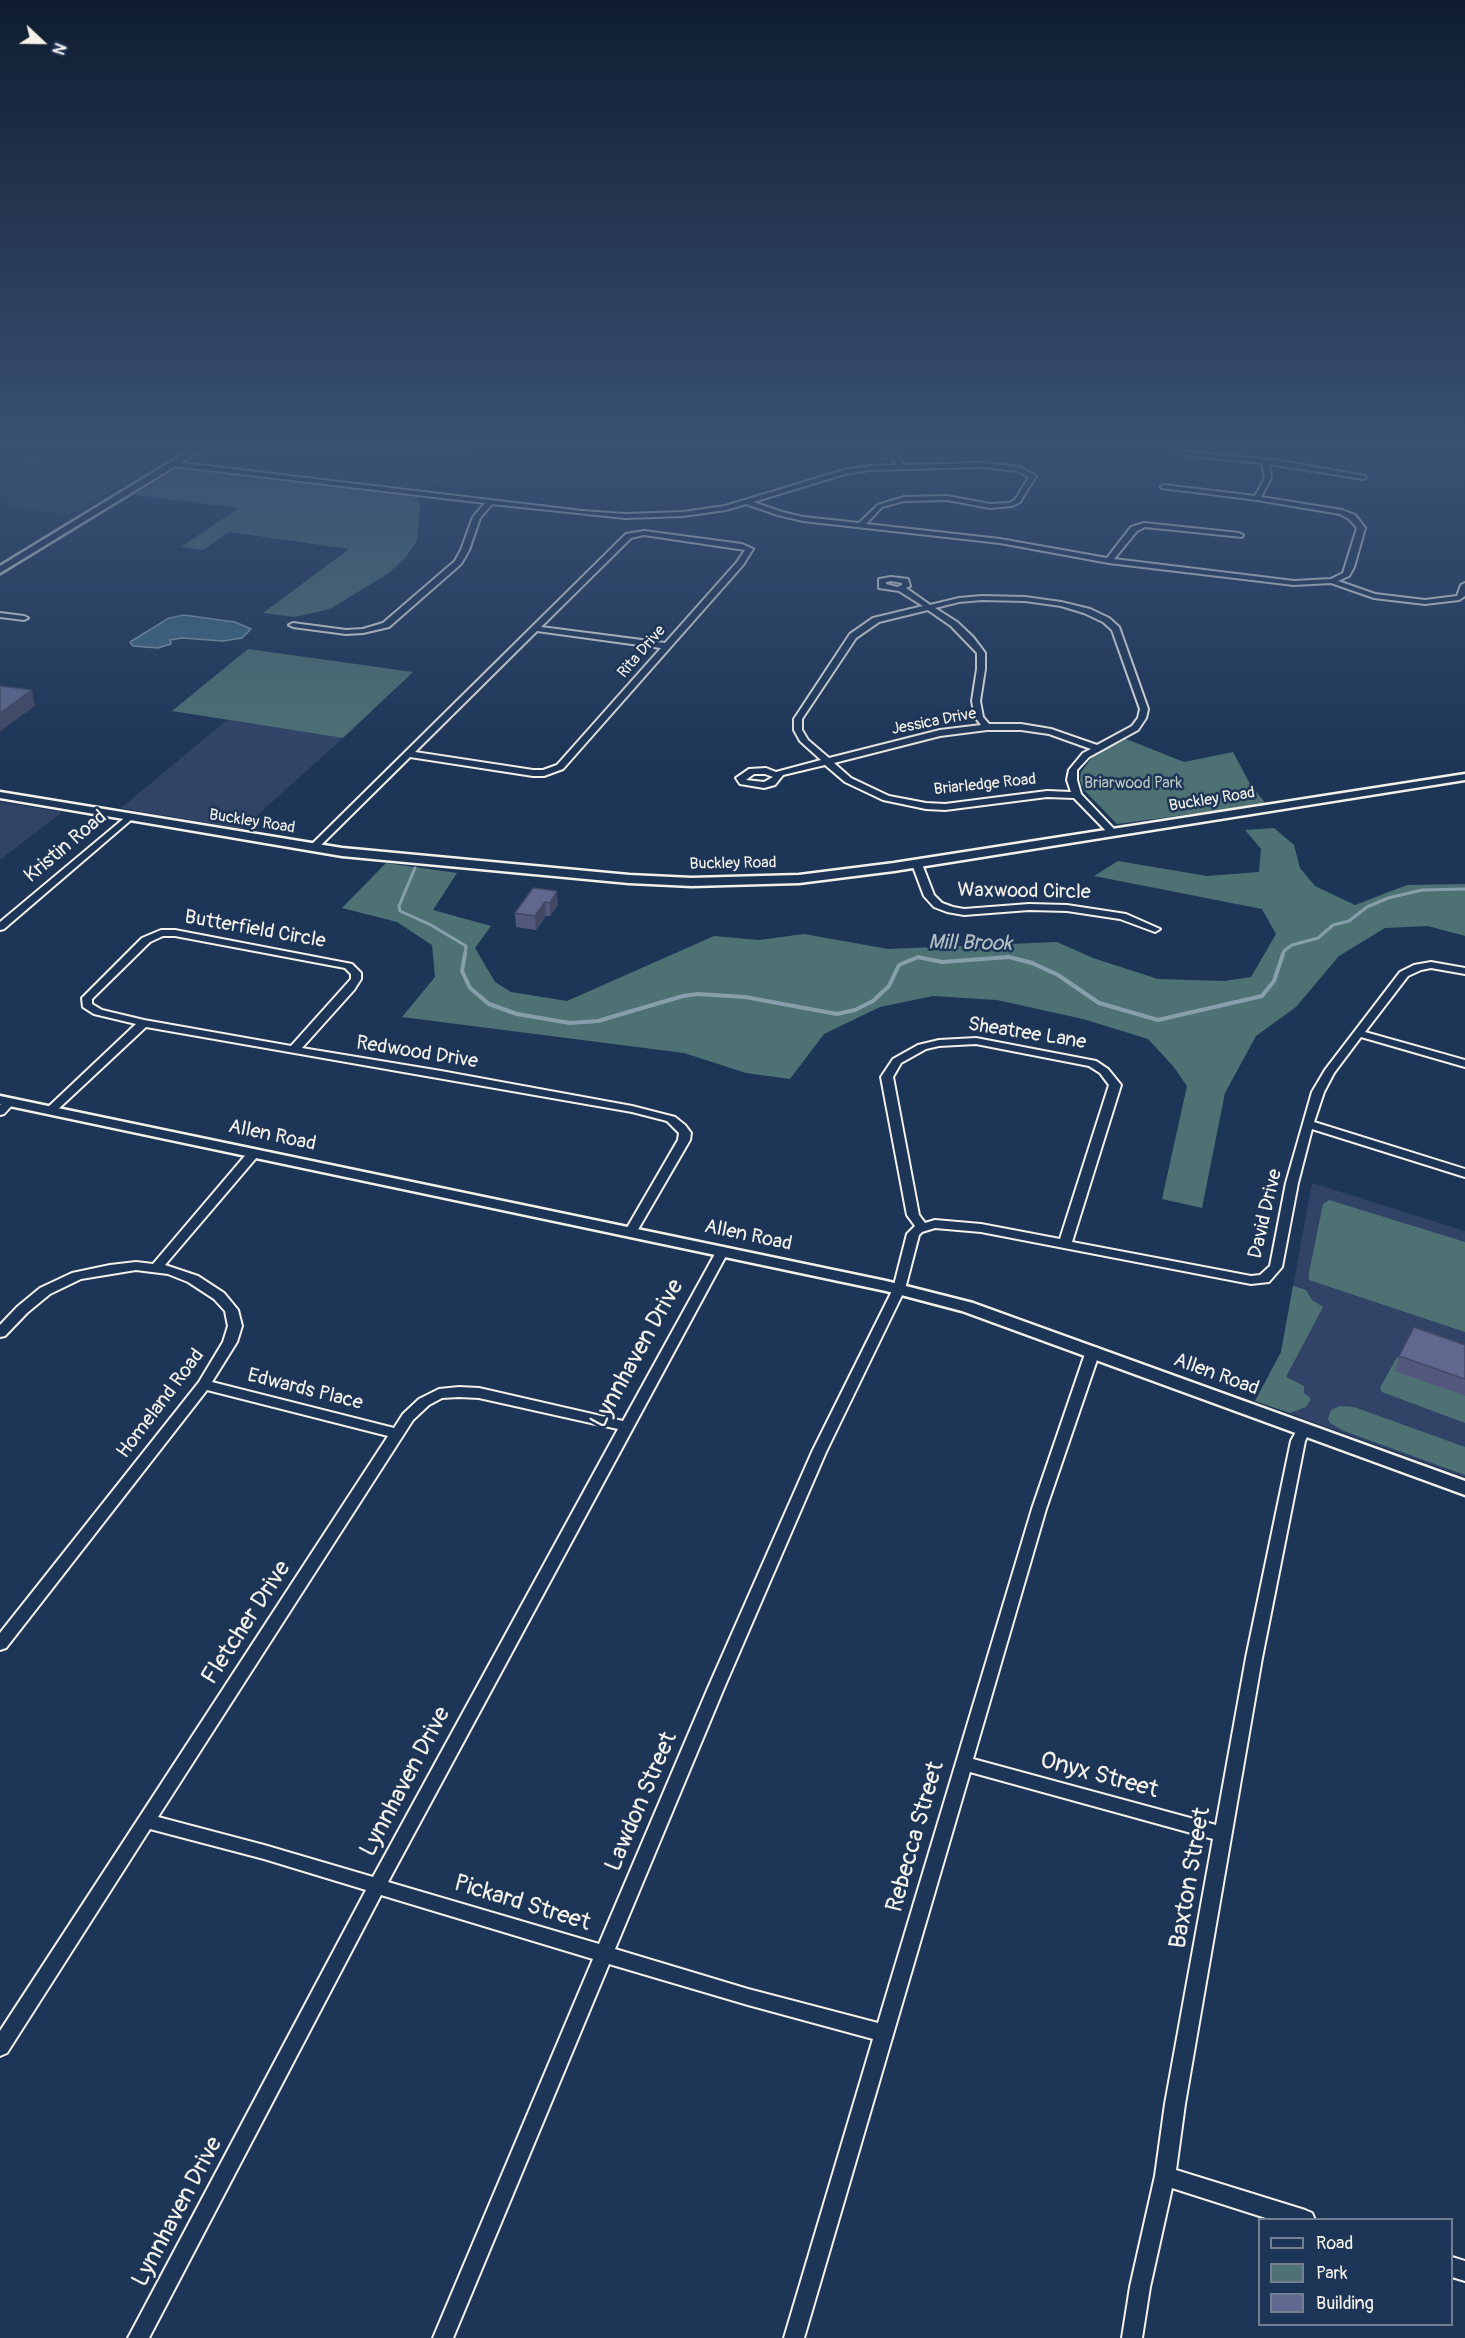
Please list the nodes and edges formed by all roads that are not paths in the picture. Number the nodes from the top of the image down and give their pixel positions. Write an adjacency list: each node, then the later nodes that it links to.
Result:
1 (28, 553): 9 (main road)
2 (463, 553): 16 (street)
3 (614, 553): 17 (street, Rita Drive)
4 (748, 553): 18 (street, Rita Drive)
5 (1066, 553): 8 (street)
6 (1115, 553): 8 (street)
7 (1354, 553): 10 (street)
8 (1109, 561): 10 (street)
9 (0, 570)
10 (1332, 581): 11 (street)
11 (1465, 585)
12 (902, 589): 13 (street)
13 (928, 607): 19 (street); 20 (street, Briarledge Road); 22 (street, Briarledge Road)
14 (0, 615): 15 (street)
15 (24, 618)
16 (293, 626)
17 (538, 628): 18 (street); 21 (street, Rita Drive)
18 (668, 646): 21 (street, Rita Drive)
19 (987, 727): 20 (street, Jessica Drive); 22 (street, Jessica Drive)
20 (1097, 748): 26 (street, Briarledge Road)
21 (410, 754): 29 (street, Rita Drive)
22 (828, 762): 23 (street, Jessica Drive); 26 (street, Briarledge Road)
23 (778, 774)
24 (1465, 777): 28 (street, Buckley Road)
25 (0, 795): 27 (street, Buckley Road)
26 (1077, 795): 28 (street)
27 (128, 818): 29 (street, Buckley Road); 31 (street, Kristin Road)
28 (1113, 832): 30 (street, Buckley Road)
29 (313, 848): 30 (street, Buckley Road)
30 (917, 864): 32 (street, Waxwood Circle)
31 (0, 927)
32 (1155, 929)
33 (1465, 971): 35 (street, David Drive)
34 (144, 1023): 36 (street, Redwood Drive); 36 (street, Butterfield Circle); 39 (street)
35 (1358, 1033): 37 (street); 40 (street, David Drive)
36 (294, 1050): 44 (street, Redwood Drive)
37 (1465, 1064)
38 (3, 1105): 39 (street, Allen Road)
39 (50, 1111): 41 (street, Allen Road)
40 (1308, 1124): 42 (street); 45 (street, David Drive)
41 (253, 1154): 44 (street, Allen Road); 47 (street)
42 (1465, 1173)
43 (922, 1227): 45 (street, David Drive); 45 (street, Sheatree Lane); 48 (street)
44 (630, 1233): 46 (street, Allen Road)
45 (1065, 1244)
46 (722, 1252): 48 (street, Allen Road); 52 (street, Lynnhaven Drive)
47 (157, 1267): 49 (street); 51 (street, Homeland Road)
48 (899, 1289): 50 (street, Allen Road); 61 (street, Lawdon Street)
49 (0, 1333)
50 (1093, 1352): 53 (street, Allen Road); 57 (street, Rebecca Street)
51 (204, 1385): 54 (street, Edwards Place); 56 (street, Homeland Road)
52 (625, 1426): 54 (street, Fletcher Drive); 60 (street, Lynnhaven Drive)
53 (1304, 1429): 55 (street, Allen Road); 59 (street, Baxton Street)
54 (396, 1433): 58 (street, Fletcher Drive)
55 (1465, 1488)
56 (0, 1644)
57 (963, 1763): 59 (street, Onyx Street); 62 (street, Rebecca Street)
58 (147, 1821): 60 (street, Pickard Street); 63 (street, Fletcher Drive)
59 (1223, 1834): 64 (street, Baxton Street)
60 (377, 1886): 61 (street, Pickard Street); 66 (street, Lynnhaven Drive)
61 (605, 1954): 62 (street, Pickard Street); 67 (street, Lawdon Street)
62 (884, 2033): 68 (street, Rebecca Street)
63 (0, 2047)
64 (1165, 2176): 65 (street); 69 (street, Baxton Street)
65 (1299, 2218)
66 (138, 2338)
67 (443, 2338)
68 (794, 2338)
69 (1132, 2338)

